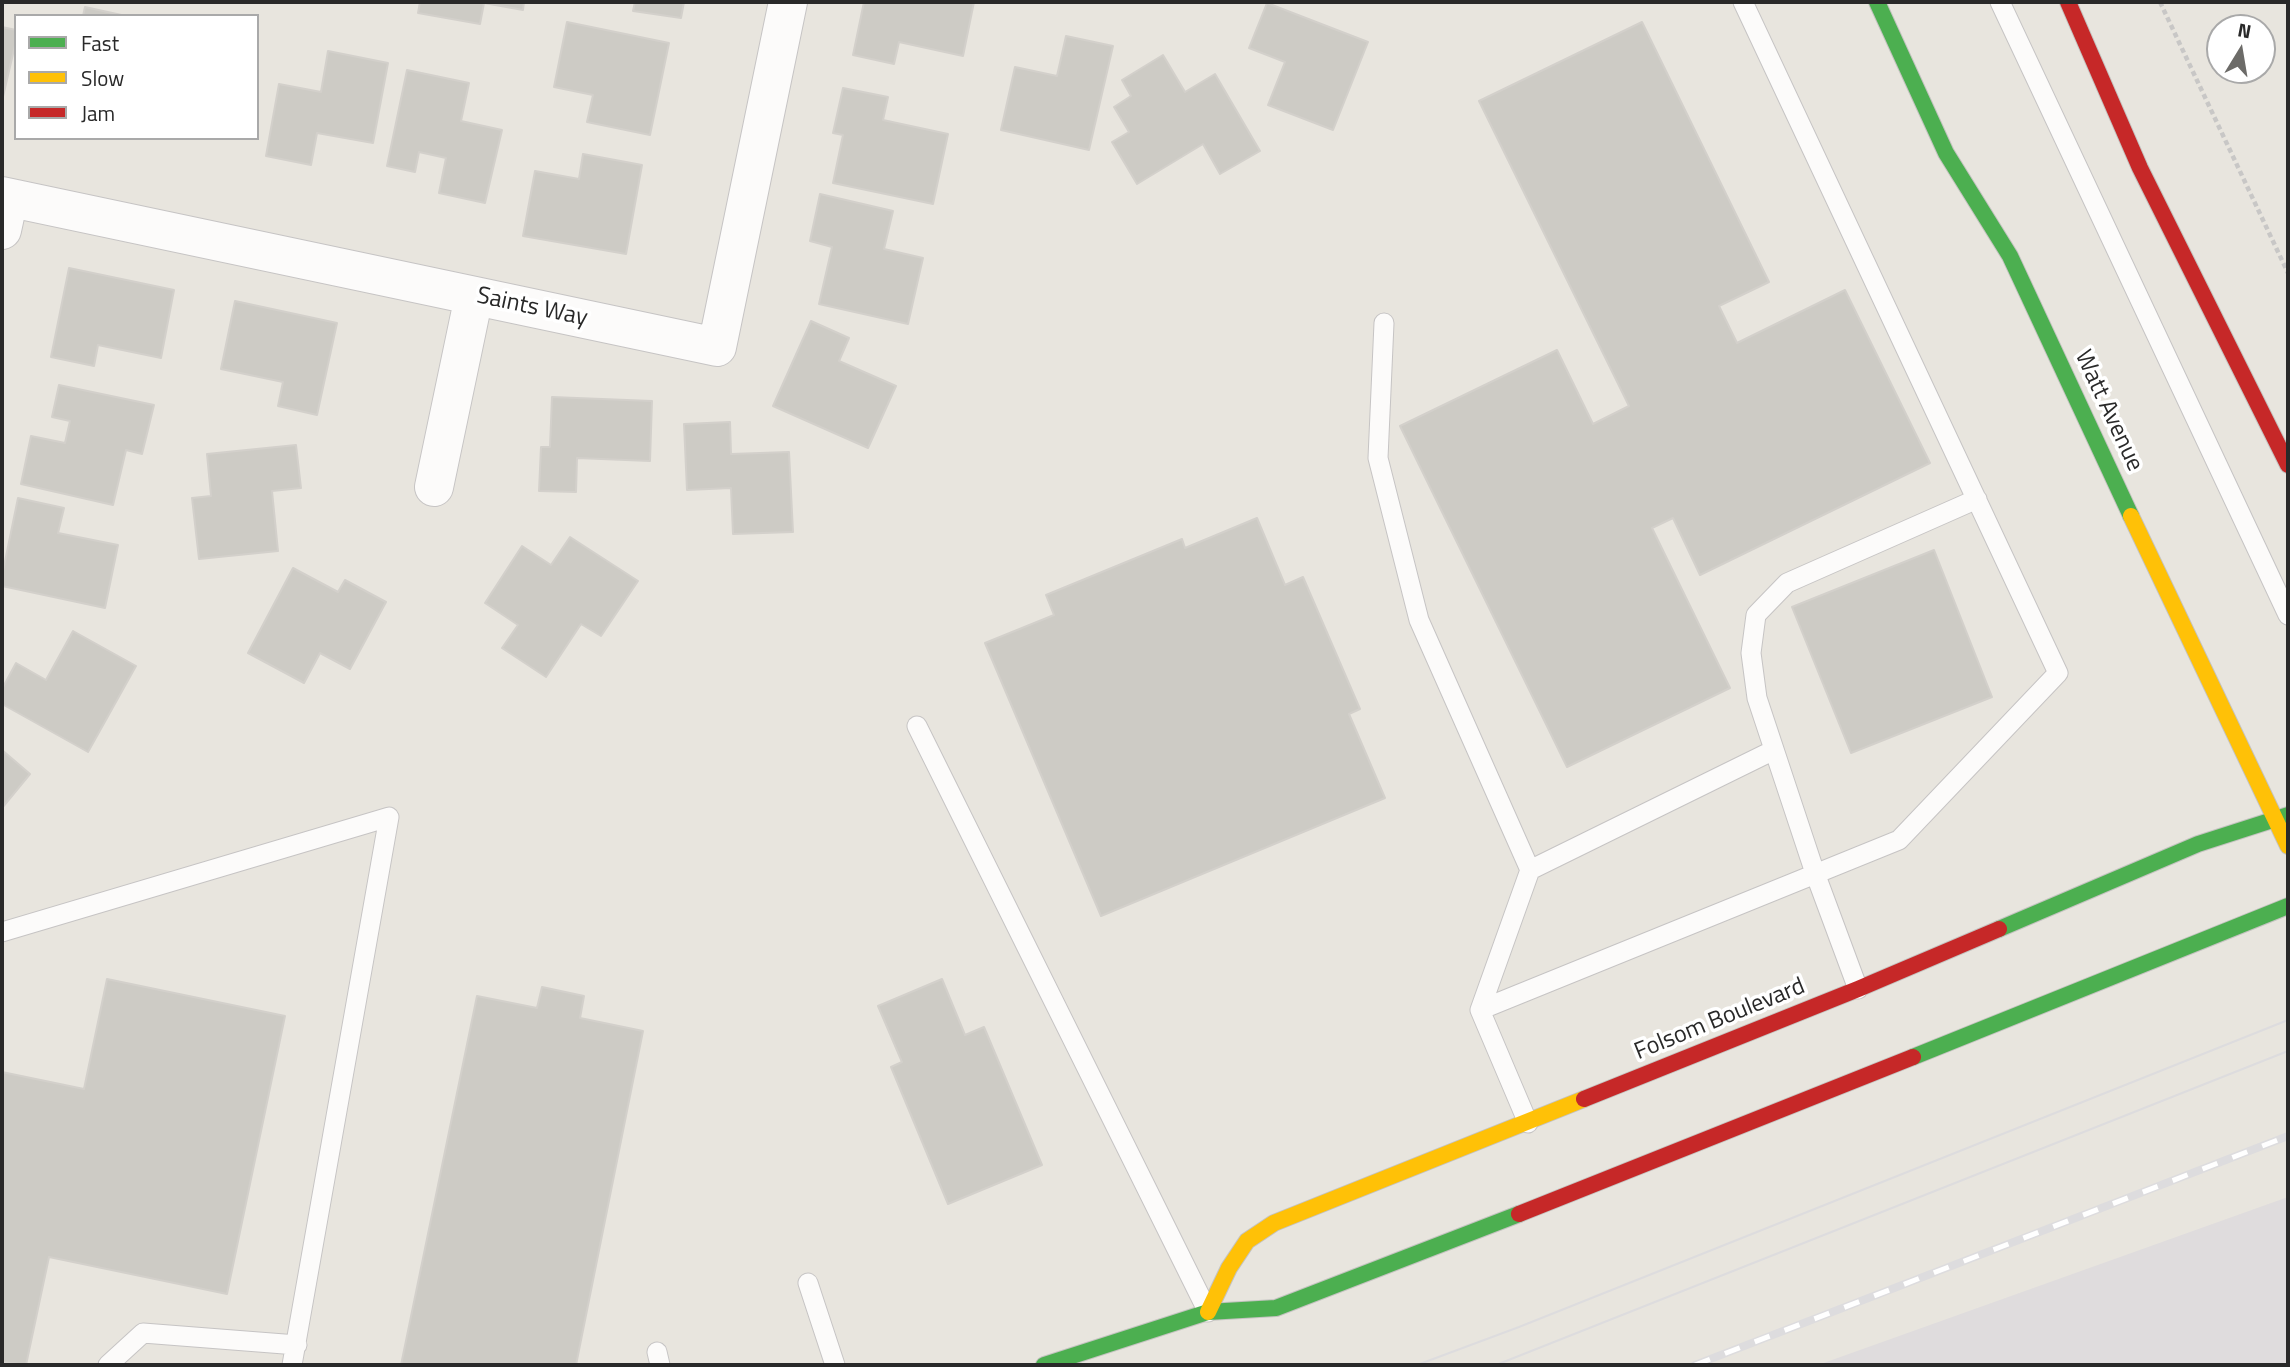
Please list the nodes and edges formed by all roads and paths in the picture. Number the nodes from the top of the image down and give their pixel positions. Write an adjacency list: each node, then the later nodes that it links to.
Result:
1 (788, 2): 9 (street, Saints Way)
2 (1743, 2): 13 (lane)
3 (1877, 2): 17 (main road, Watt Avenue)
4 (2000, 2): 14 (lane)
5 (2068, 2): 11 (main road)
6 (2160, 2): 8 (path)
7 (4, 208): 9 (street, Saints Way)
8 (2288, 273)
9 (474, 296): 12 (street)
10 (1384, 323): 19 (lane)
11 (2288, 465)
12 (433, 487)
13 (1977, 499): 16 (lane); 20 (lane)
14 (2288, 615)
15 (917, 726): 27 (lane)
16 (1774, 750): 19 (lane); 20 (lane)
17 (2282, 817): 18 (main road, Watt Avenue); 23 (main road, Folsom Boulevard)
18 (2288, 846)
19 (1530, 870): 24 (lane)
20 (1815, 873): 23 (lane); 24 (lane)
21 (2288, 906): 27 (main road)
22 (2, 932): 28 (lane)
23 (1858, 989): 25 (main road, Folsom Boulevard)
24 (1480, 1010): 25 (lane)
25 (1528, 1123): 27 (main road, Folsom Boulevard)
26 (808, 1283): 31 (lane)
27 (1208, 1312): 32 (main road)
28 (297, 1345): 29 (lane); 30 (lane)
29 (108, 1365)
30 (292, 1365)
31 (835, 1365)
32 (1044, 1365)

